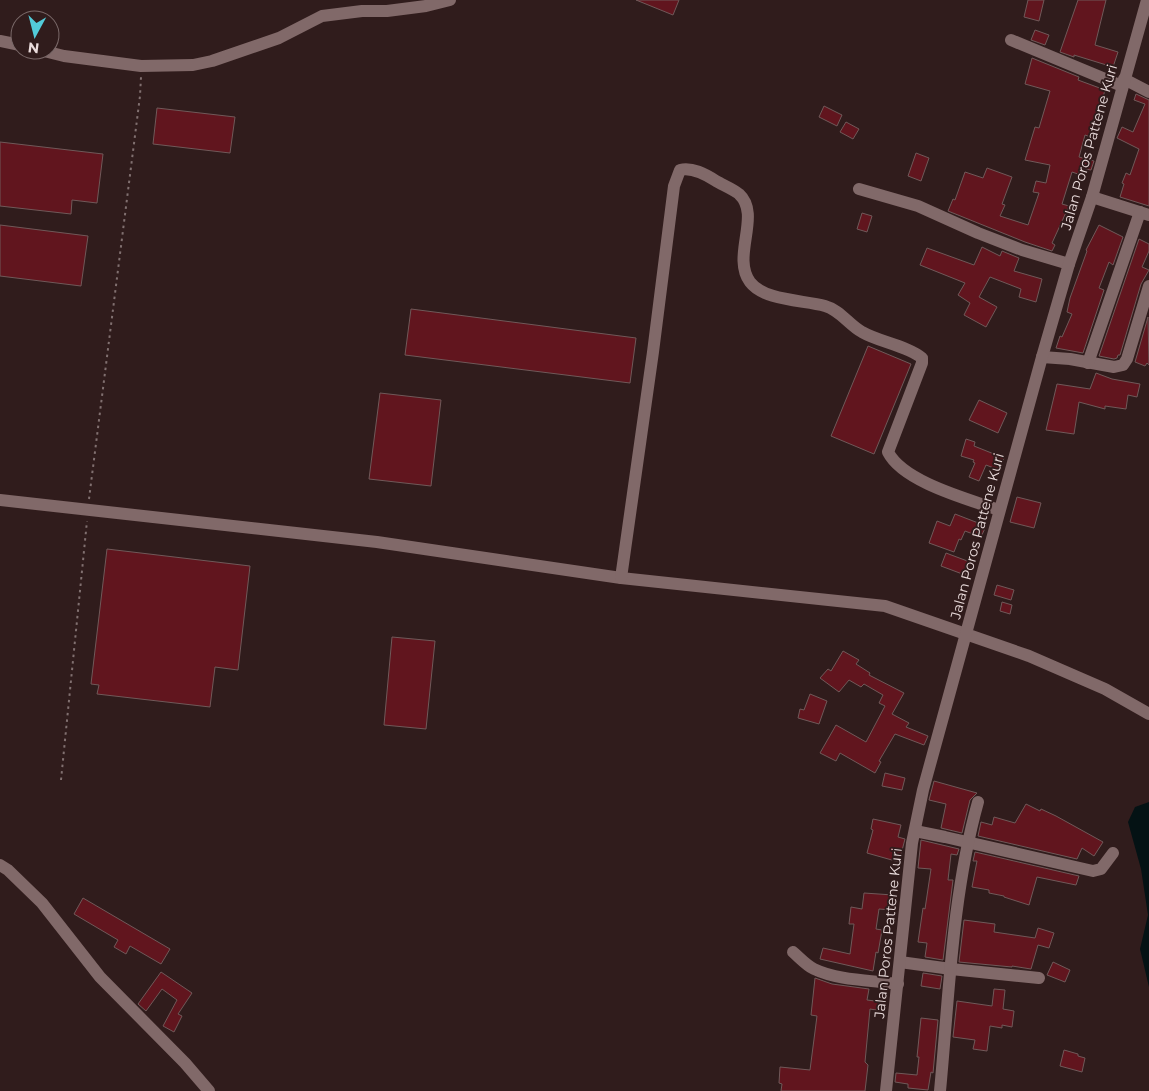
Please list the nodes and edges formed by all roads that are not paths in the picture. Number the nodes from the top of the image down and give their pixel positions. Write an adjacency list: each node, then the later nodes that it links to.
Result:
1 (450, 0): 5 (street)
2 (1147, 0): 3 (street, Jalan Poros Pattene Kuri)
3 (1146, 21): 6 (street, Jalan Poros Pattene Kuri)
4 (1011, 40): 6 (street)
5 (60, 55)
6 (1123, 83): 7 (street); 9 (street, Jalan Poros Pattene Kuri)
7 (1149, 92)
8 (859, 189): 11 (street)
9 (1092, 196): 10 (street); 11 (street, Jalan Poros Pattene Kuri)
10 (1145, 214): 14 (street)
11 (1069, 264): 13 (street, Jalan Poros Pattene Kuri)
12 (1149, 286): 14 (street)
13 (1042, 357): 14 (street); 16 (street, Jalan Poros Pattene Kuri)
14 (1088, 363)
15 (0, 500): 17 (street)
16 (999, 510): 17 (street); 18 (street, Jalan Poros Pattene Kuri)
17 (621, 578): 18 (street)
18 (966, 633): 19 (street); 21 (street, Jalan Poros Pattene Kuri)
19 (1149, 714)
20 (978, 802): 22 (street)
21 (915, 831): 22 (street); 26 (street, Jalan Poros Pattene Kuri)
22 (969, 842): 23 (street); 27 (street)
23 (1113, 853)
24 (0, 865): 30 (street)
25 (793, 952): 29 (street)
26 (900, 962): 27 (street); 29 (street, Jalan Poros Pattene Kuri)
27 (951, 969): 28 (street); 32 (street)
28 (1039, 978)
29 (898, 984): 31 (street, Jalan Poros Pattene Kuri)
30 (209, 1091)
31 (886, 1091)
32 (940, 1091)

